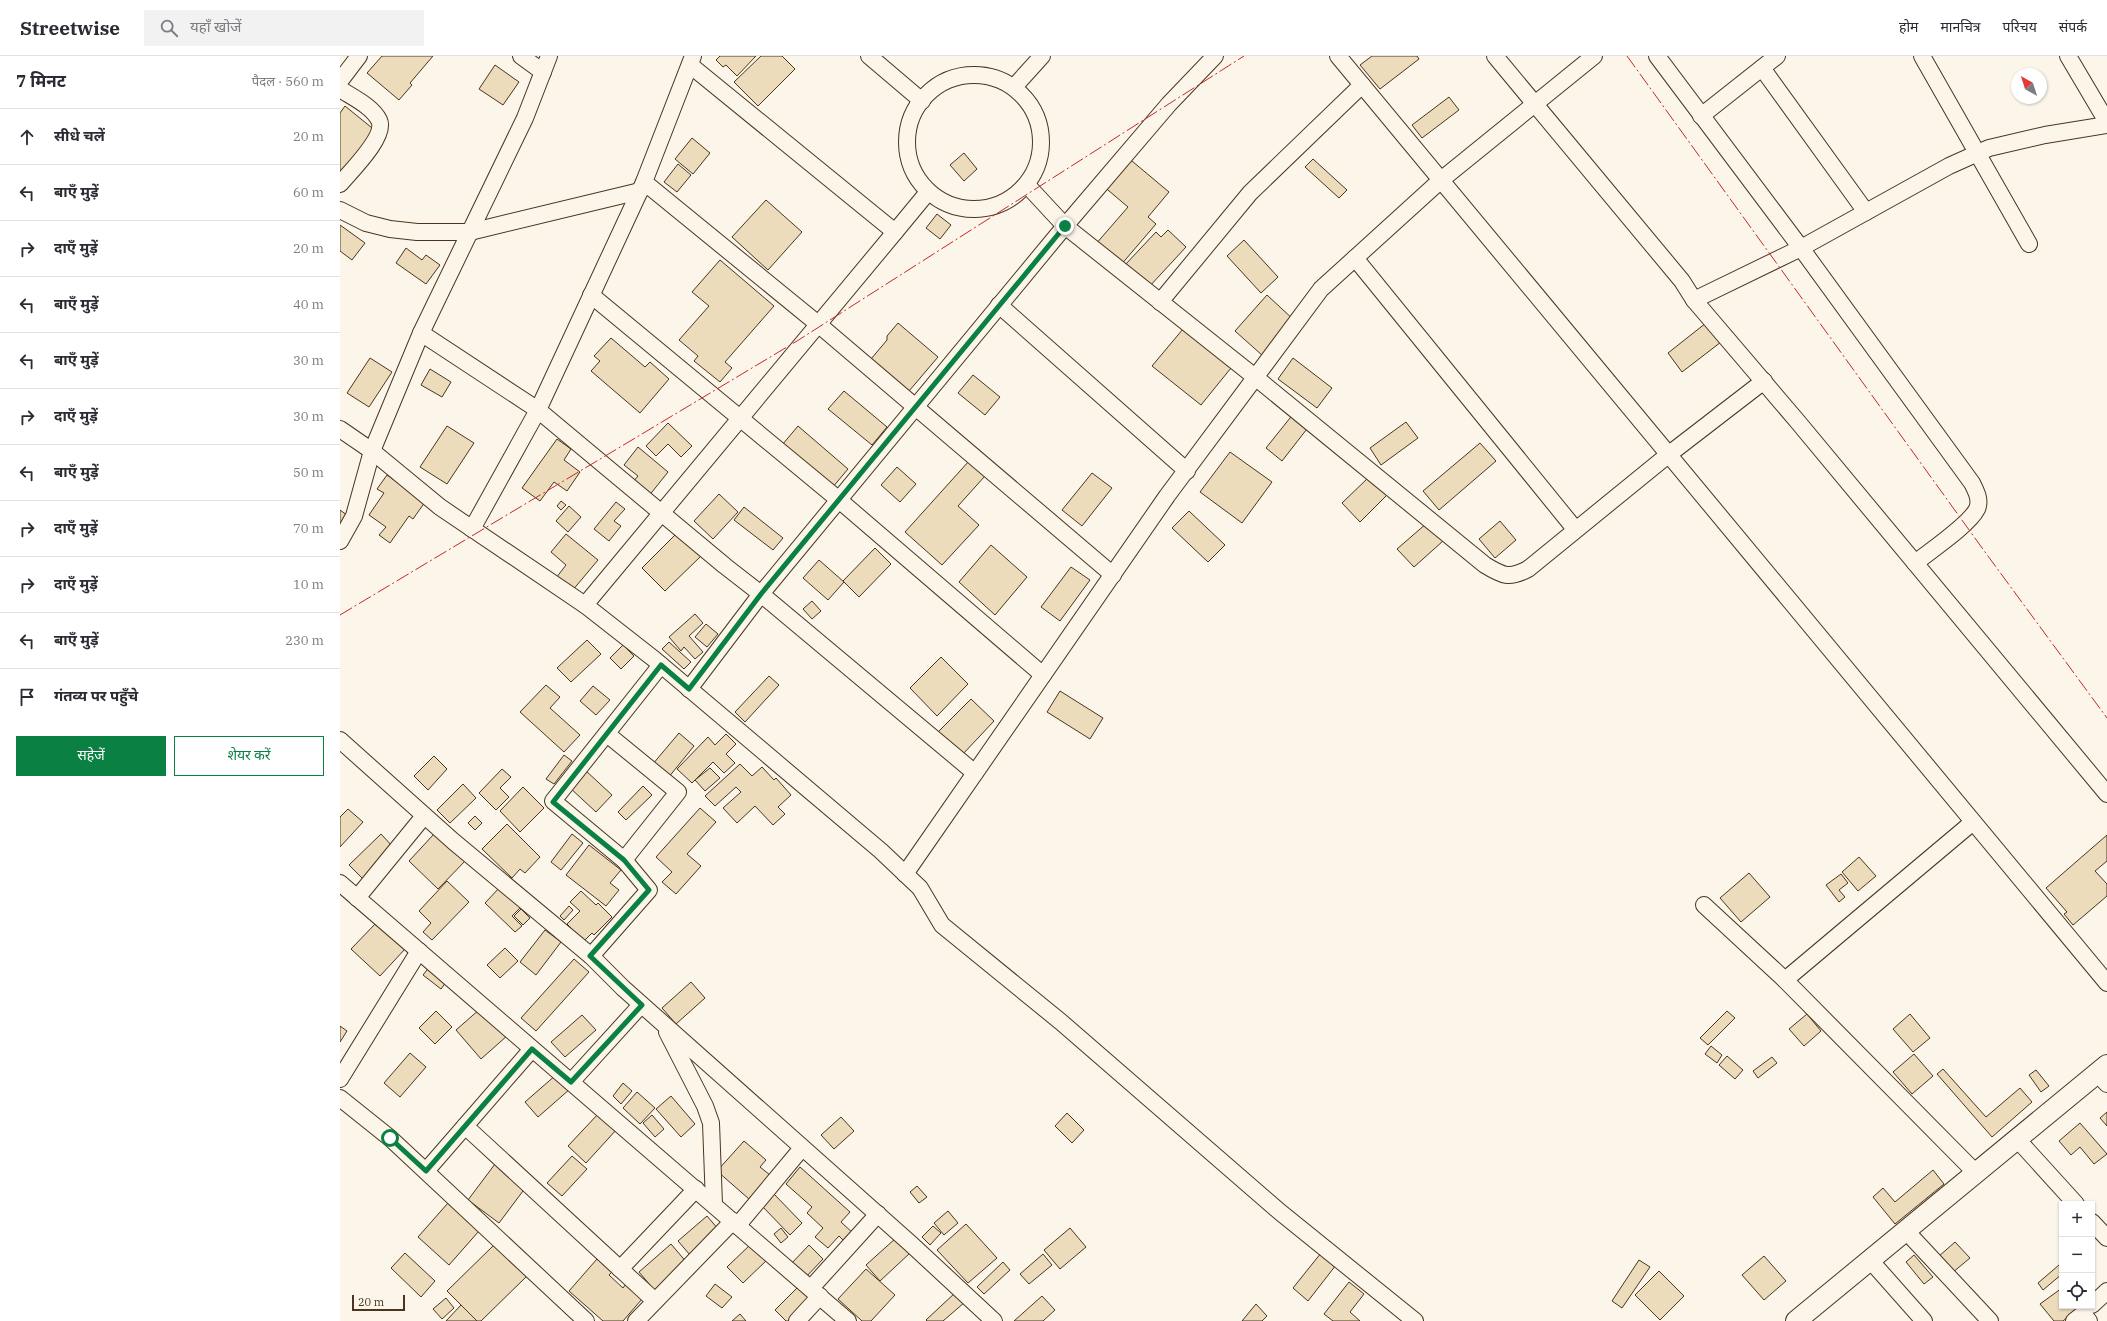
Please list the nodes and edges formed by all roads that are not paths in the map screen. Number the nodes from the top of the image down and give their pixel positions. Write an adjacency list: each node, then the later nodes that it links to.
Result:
1 (358, 56): 17 (street)
2 (521, 56): 16 (street)
3 (549, 56): 16 (street)
4 (1042, 56): 19 (street)
5 (1215, 56): 34 (street)
6 (1338, 56): 18 (street)
7 (1495, 56): 22 (street)
8 (1594, 56): 22 (street)
9 (1656, 56): 23 (street)
10 (1777, 56): 15 (street)
11 (1922, 56): 26 (street)
12 (2068, 56): 24 (street)
13 (877, 58): 21 (street)
14 (691, 61): 30 (street); 36 (street)
15 (1762, 68): 23 (street); 33 (street)
16 (543, 72): 35 (street)
17 (340, 81)
18 (1362, 85): 27 (street); 42 (street)
19 (1014, 87): 21 (street); 29 (street)
20 (340, 88): 28 (street)
21 (922, 101): 31 (street)
22 (1535, 104): 27 (street); 41 (street)
23 (1702, 116): 38 (street)
24 (2107, 122)
25 (2107, 125): 26 (street)
26 (1978, 153): 33 (street); 37 (street)
27 (1441, 180): 39 (street); 53 (street)
28 (340, 184)
29 (1027, 185): 31 (street); 34 (street)
30 (642, 187): 35 (street); 40 (street); 44 (street)
31 (928, 192): 36 (street)
32 (340, 210): 35 (street)
33 (1866, 212): 38 (street)
34 (1065, 226): 42 (street); 43 (street)
35 (470, 232): 45 (street)
36 (895, 232): 44 (street)
37 (2029, 244)
38 (1801, 248): 41 (street); 60 (street)
39 (1355, 258): 46 (street); 58 (street)
40 (591, 296): 49 (street); 50 (street)
41 (1694, 300): 47 (street)
42 (1160, 302): 46 (street)
43 (1000, 305): 48 (street); 54 (street)
44 (818, 324): 48 (street); 50 (street)
45 (421, 332): 49 (street); 52 (street)
46 (1256, 377): 54 (street); 58 (street)
47 (1764, 381): 53 (street); 60 (street)
48 (916, 407): 55 (street); 61 (street)
49 (538, 410): 56 (street); 57 (street)
50 (740, 418): 55 (street); 56 (street)
51 (340, 429): 52 (street)
52 (372, 451): 57 (street); 59 (street)
53 (1668, 454): 58 (street); 72 (street)
54 (1187, 471): 61 (street)
55 (839, 500): 62 (street); 65 (street)
56 (661, 512): 62 (street); 63 (street)
57 (472, 529): 63 (street)
58 (1575, 529)
59 (340, 541)
60 (1915, 562): 70 (street)
61 (1113, 575): 65 (street)
62 (761, 594): 66 (street); 69 (street)
63 (585, 605): 64 (street)
64 (661, 665): 66 (street); 67 (street)
65 (1043, 675): 69 (street)
66 (689, 689): 74 (street)
67 (607, 734): 73 (street); 73 (street)
68 (340, 740): 71 (street)
69 (975, 773): 74 (street)
70 (2107, 794)
71 (424, 816): 76 (street); 79 (street)
72 (1973, 822): 80 (street); 81 (street)
73 (624, 860): 79 (street)
74 (905, 874): 113 (street)
75 (340, 883): 76 (street)
76 (357, 898): 78 (street)
77 (1704, 905): 80 (street)
78 (419, 951): 84 (street); 86 (street)
79 (590, 956): 82 (street)
80 (1785, 980): 93 (street)
81 (2107, 983)
82 (642, 1005): 83 (street); 87 (street)
83 (662, 1023): 91 (street); 96 (street)
84 (532, 1049): 87 (street); 89 (street)
85 (2104, 1074): 90 (street)
86 (340, 1078)
87 (571, 1082): 94 (street)
88 (340, 1098): 92 (street)
89 (465, 1126): 92 (street); 103 (street)
90 (2017, 1139): 93 (street); 95 (street)
91 (802, 1148): 97 (street); 98 (street)
92 (426, 1171): 108 (street)
93 (1976, 1173): 100 (street)
94 (696, 1190): 96 (street); 103 (street)
95 (2073, 1201)
96 (714, 1204): 98 (street)
97 (878, 1214): 105 (street); 112 (street)
98 (736, 1223): 105 (street); 106 (street)
99 (2095, 1225): 101 (street)
100 (1906, 1231): 102 (street); 116 (street)
101 (2107, 1238)
102 (1870, 1260): 114 (street); 115 (street)
103 (620, 1269): 106 (street)
104 (2107, 1291): 107 (street)
105 (816, 1292): 110 (street); 111 (street)
106 (655, 1302): 109 (street)
107 (2086, 1313)
108 (586, 1321)
109 (636, 1321)
110 (797, 1321)
111 (848, 1321)
112 (994, 1321)
113 (1415, 1321)
114 (1796, 1321)
115 (1924, 1321)
116 (1990, 1321)

